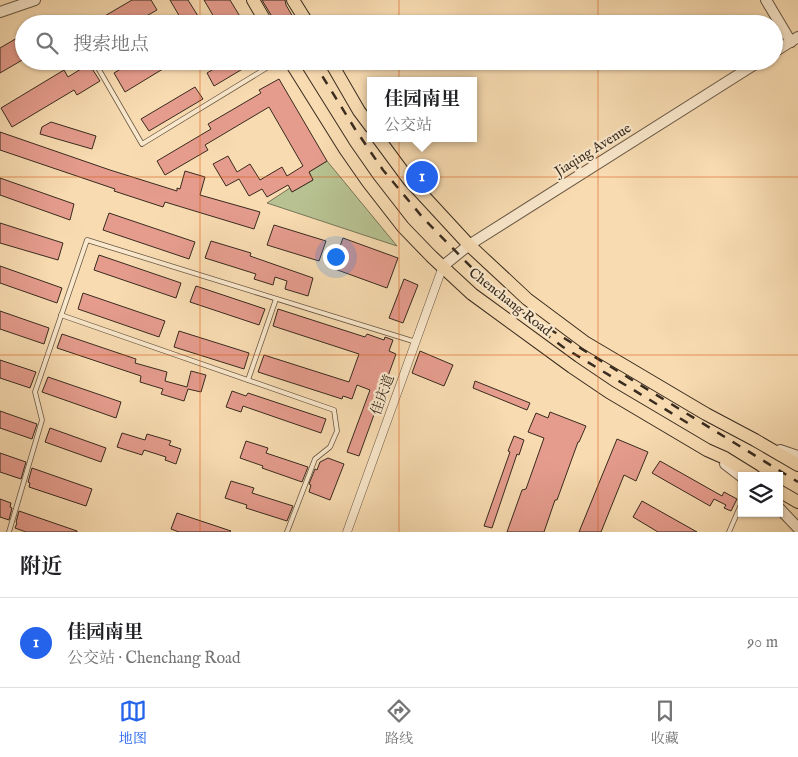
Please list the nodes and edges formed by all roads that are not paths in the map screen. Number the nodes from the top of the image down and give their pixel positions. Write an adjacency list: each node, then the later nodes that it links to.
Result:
1 (35, 0): 5 (street)
2 (253, 0): 6 (main road)
3 (294, 0): 7 (main road)
4 (766, 0): 8 (street)
5 (0, 12)
6 (262, 15)
7 (303, 15)
8 (777, 15)
9 (783, 23): 10 (street)
10 (795, 40): 11 (street)
11 (783, 47)
12 (99, 70): 13 (lane)
13 (263, 70)
14 (296, 70): 20 (main road, Chenchang Road)
15 (335, 70): 17 (main road)
16 (746, 70): 19 (street, Jiaqing Avenue)
17 (367, 122)
18 (381, 142): 19 (main road, Chenchang Road)
19 (469, 245): 20 (street, Jiaqing Avenue); 25 (main road, Chenchang Road)
20 (443, 266): 23 (street, 佳庆道); 26 (main road, Chenchang Road)
21 (276, 299): 22 (lane); 23 (lane); 24 (lane)
22 (61, 315): 24 (lane); 36 (lane)
23 (416, 342): 38 (street, 佳庆道)
24 (248, 380): 37 (lane)
25 (755, 440): 27 (street); 28 (main road, Chenchang Road)
26 (707, 450): 29 (main road, Chenchang Road); 30 (street)
27 (796, 455)
28 (798, 465)
29 (748, 472)
30 (738, 474)
31 (783, 493): 32 (main road)
32 (798, 502)
33 (738, 511): 39 (lane)
34 (783, 512): 35 (street)
35 (798, 528)
36 (9, 532)
37 (287, 532)
38 (347, 532)
39 (729, 532)

